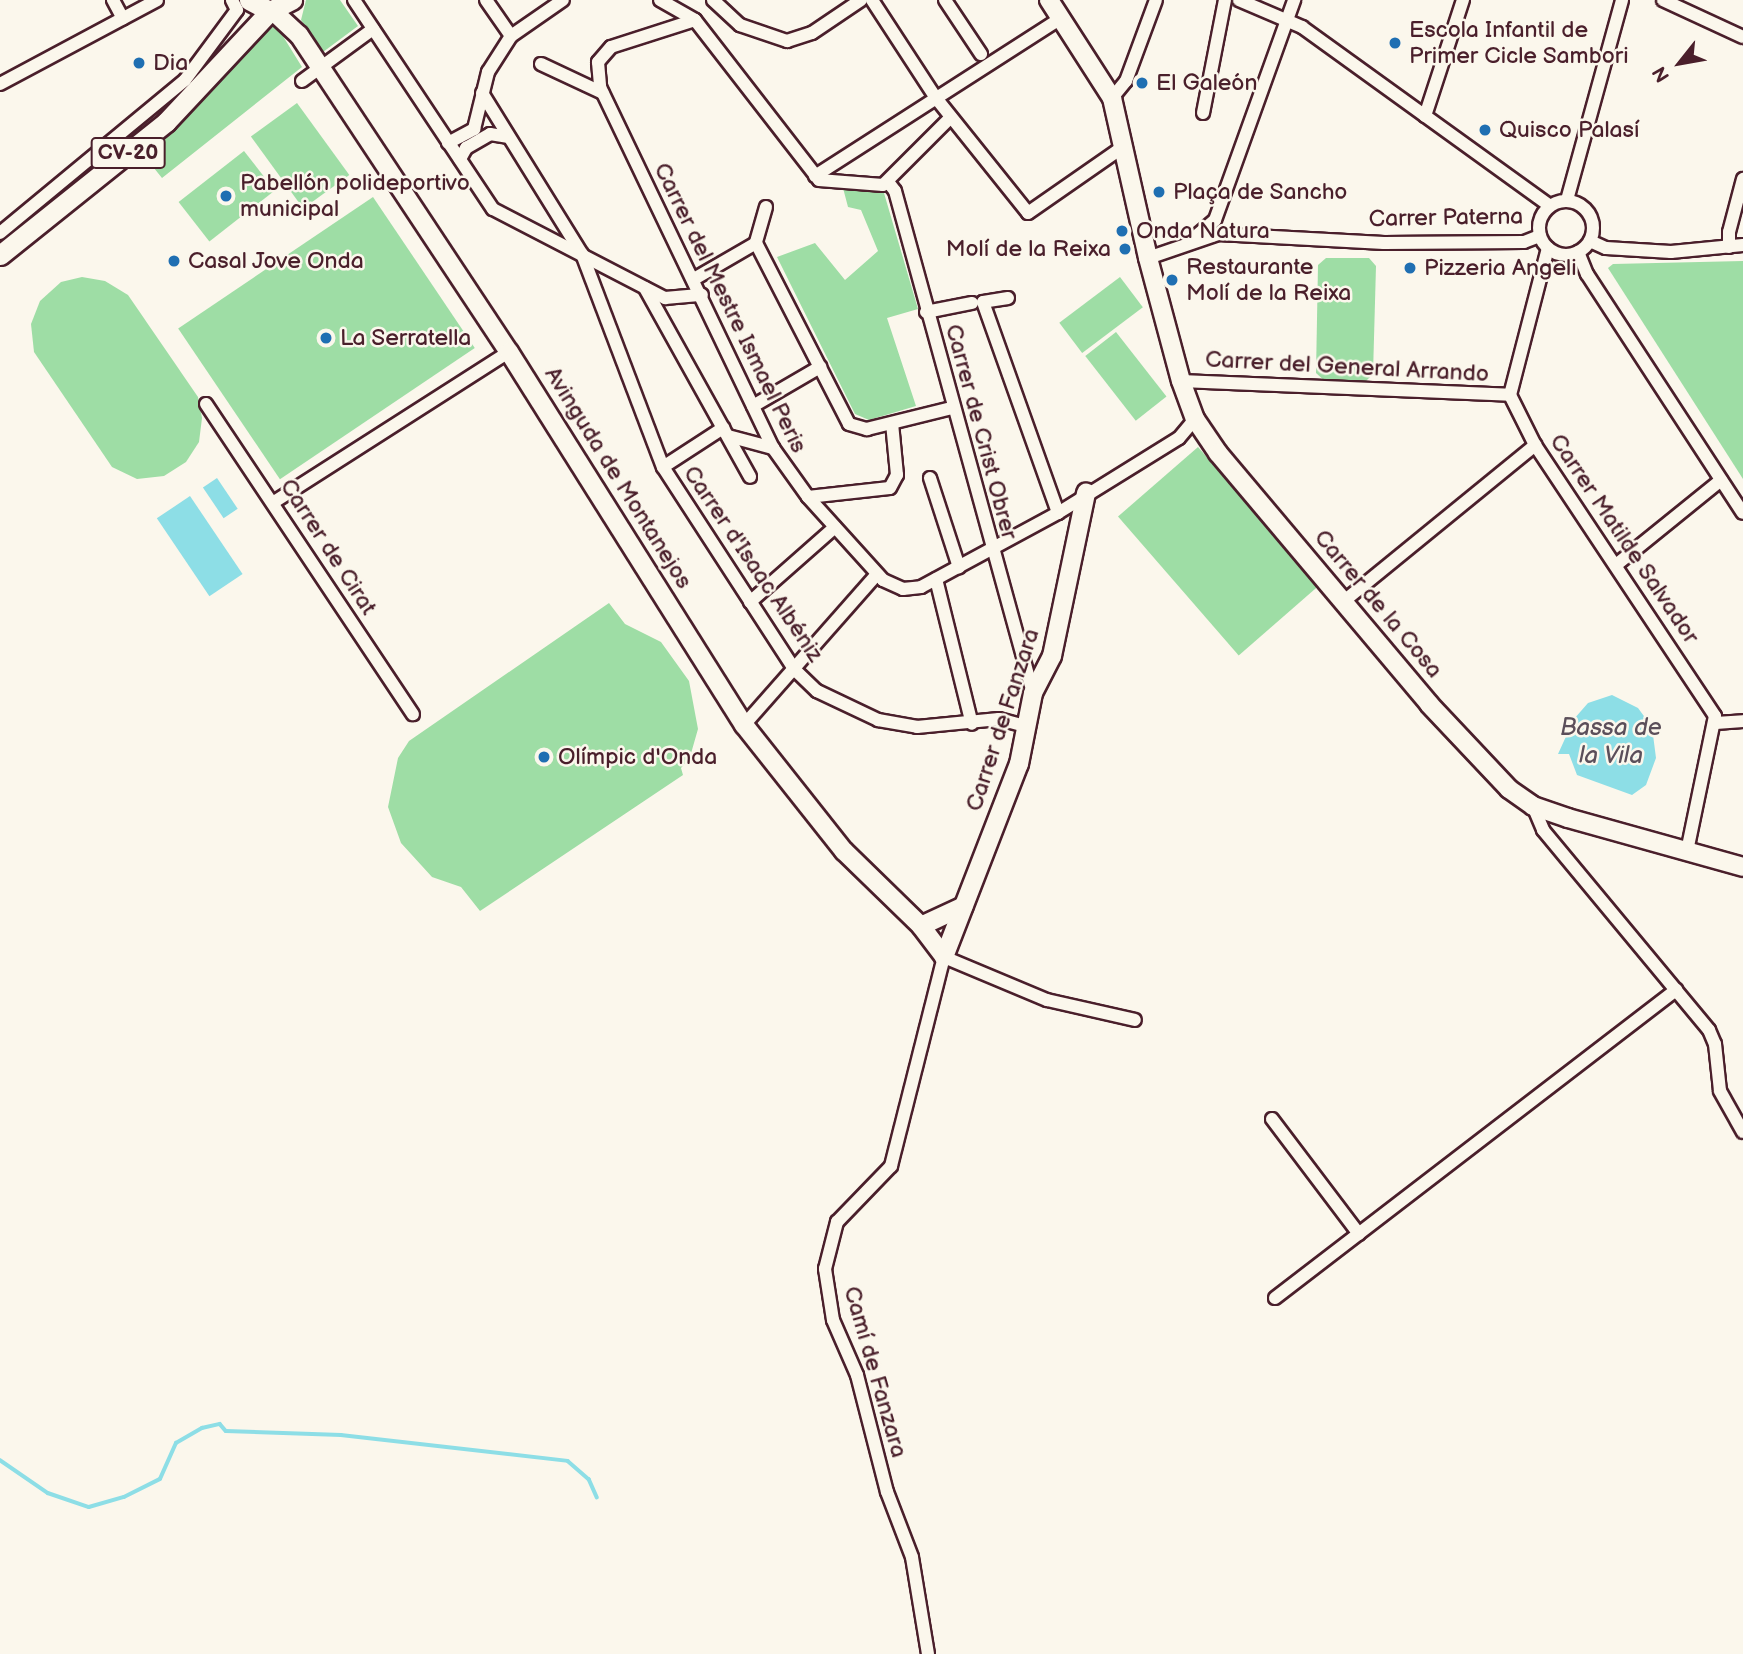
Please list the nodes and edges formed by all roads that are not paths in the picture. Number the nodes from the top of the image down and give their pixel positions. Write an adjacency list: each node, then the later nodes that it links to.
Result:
1 (113, 0): 24 (street)
2 (156, 0): 24 (street)
3 (232, 0): 54 (street)
4 (292, 0): 21 (main road); 27 (street, Avinguda de Montanejos)
5 (354, 0): 26 (street)
6 (486, 0): 28 (street)
7 (563, 0): 28 (street)
8 (660, 0): 25 (street)
9 (713, 0): 10 (street)
10 (861, 0)
11 (872, 0): 37 (street)
12 (945, 0): 30 (street)
13 (1049, 0): 22 (street, Carrer de la Cosa)
14 (1156, 0): 38 (street)
15 (1225, 0): 39 (street)
16 (1239, 0): 23 (street)
17 (1294, 0): 23 (street)
18 (1463, 0): 40 (street)
19 (1622, 0): 50 (street)
20 (1663, 0): 29 (street)
21 (261, 6): 27 (street, Avinguda de Montanejos); 65 (main road, CV-20)
22 (1061, 18): 37 (street); 38 (street, Carrer de la Cosa)
23 (1285, 18): 40 (street); 51 (street)
24 (123, 19): 34 (street)
25 (695, 20): 36 (street, Carrer del Mestre Ismael Peris); 47 (street)
26 (373, 29): 32 (street); 44 (street)
27 (299, 35): 32 (street, Avinguda de Montanejos)
28 (511, 36): 35 (street)
29 (1743, 37)
30 (981, 54)
31 (541, 65): 36 (street)
32 (321, 67): 33 (street); 73 (street, Avinguda de Montanejos)
33 (302, 81)
34 (0, 84)
35 (482, 93): 42 (street); 43 (street, Carrer d'Isaac Albéniz)
36 (603, 93): 67 (street, Carrer del Mestre Ismael Peris)
37 (936, 98): 41 (street); 47 (street)
38 (1112, 98): 45 (street, Carrer de la Cosa)
39 (1203, 113)
40 (1425, 116): 52 (street)
41 (951, 117): 45 (street); 49 (street)
42 (474, 129): 43 (street); 44 (street)
43 (507, 132): 46 (street); 64 (street, Carrer d'Isaac Albéniz)
44 (449, 143): 46 (street)
45 (1124, 147): 66 (street, Carrer de la Cosa)
46 (460, 159): 64 (street)
47 (815, 176): 49 (street)
48 (1743, 179): 61 (street)
49 (888, 183): 72 (street, Carrer de Crist Obrer)
50 (1567, 200): 52 (street); 57 (street)
51 (1220, 205): 55 (street); 58 (street)
52 (1549, 205): 56 (street)
53 (766, 207): 59 (street)
54 (0, 233)
55 (1227, 234): 56 (street, Carrer Paterna); 58 (street, Carrer Paterna)
56 (1540, 236): 62 (street)
57 (1590, 240): 61 (street); 63 (street)
58 (1185, 244): 66 (street, Carrer Paterna)
59 (752, 245): 67 (street); 74 (street)
60 (1743, 245): 61 (street)
61 (1729, 247)
62 (1548, 248): 63 (street); 76 (street)
63 (1578, 252): 88 (street)
64 (582, 254): 68 (street); 85 (street, Carrer d'Isaac Albéniz)
65 (0, 255)
66 (1147, 258): 75 (street, Carrer de la Cosa)
67 (694, 279): 69 (street, Carrer del Mestre Ismael Peris)
68 (645, 288): 69 (street); 82 (street)
69 (702, 295): 78 (street, Carrer del Mestre Ismael Peris)
70 (1008, 298): 92 (street)
71 (972, 303): 72 (street)
72 (926, 312): 79 (street, Carrer de Crist Obrer)
73 (509, 352): 91 (street); 108 (street, Avinguda de Montanejos)
74 (820, 367): 78 (street); 81 (street)
75 (1181, 381): 76 (street, Carrer del General Arrando); 80 (street, Carrer de la Cosa)
76 (1510, 395): 83 (street, Carrer Matilde Salvador)
77 (206, 404): 91 (street, Carrer de Cirat)
78 (753, 406): 84 (street, Carrer del Mestre Ismael Peris)
79 (952, 408): 81 (street); 95 (street, Carrer de Crist Obrer)
80 (1195, 419): 89 (street, Carrer del Mestre Ismael Peris); 100 (street, Carrer de la Cosa)
81 (892, 423): 90 (street)
82 (725, 432): 84 (street); 85 (street); 86 (street)
83 (1535, 444): 96 (street, Carrer Matilde Salvador); 100 (street)
84 (773, 448): 90 (street, Carrer del Mestre Ismael Peris)
85 (663, 467): 101 (street, Carrer d'Isaac Albéniz)
86 (750, 477)
87 (930, 478): 97 (street)
88 (1721, 480): 93 (street); 96 (street)
89 (1086, 493): 92 (street, Carrer del Mestre Ismael Peris); 103 (street, Carrer de Fanzara)
90 (808, 497): 94 (street, Carrer del Mestre Ismael Peris)
91 (274, 502): 104 (street, Carrer de Cirat)
92 (1058, 513): 95 (street, Carrer del Mestre Ismael Peris)
93 (1743, 513)
94 (835, 527): 98 (street, Carrer del Mestre Ismael Peris); 101 (street)
95 (992, 550): 97 (street, Carrer del Mestre Ismael Peris); 103 (street, Carrer de Crist Obrer)
96 (1616, 565): 106 (street, Carrer Matilde Salvador)
97 (959, 567): 99 (street, Carrer del Mestre Ismael Peris)
98 (877, 575): 99 (street, Carrer del Mestre Ismael Peris); 102 (street)
99 (936, 579): 107 (street)
100 (1344, 601): 110 (street, Carrer de la Cosa)
101 (750, 602): 102 (street, Carrer d'Isaac Albéniz)
102 (794, 668): 107 (street, Carrer d'Isaac Albéniz); 108 (street)
103 (1033, 693): 109 (street, Carrer de Fanzara)
104 (413, 714)
105 (1743, 721): 106 (street)
106 (1716, 723): 111 (street)
107 (972, 724): 109 (street, Carrer d'Isaac Albéniz)
108 (744, 725): 114 (street, Avinguda de Montanejos)
109 (1026, 726): 113 (street, Carrer de Fanzara)
110 (1533, 806): 111 (street); 117 (street, Carrer de la Cosa)
111 (1687, 851): 112 (street)
112 (1743, 867)
113 (964, 906): 114 (street); 115 (street, Carrer de Fanzara)
114 (921, 926): 115 (street); 116 (street, Avinguda de Montanejos)
115 (955, 929): 116 (street, Carrer de Fanzara)
116 (944, 957): 118 (street); 123 (street, Camí de Fanzara)
117 (1676, 990): 120 (street, Carrer de la Cosa); 121 (street)
118 (1135, 1020)
119 (1272, 1119): 121 (street)
120 (1743, 1132)
121 (1359, 1234): 122 (street)
122 (1275, 1298)
123 (928, 1654)

